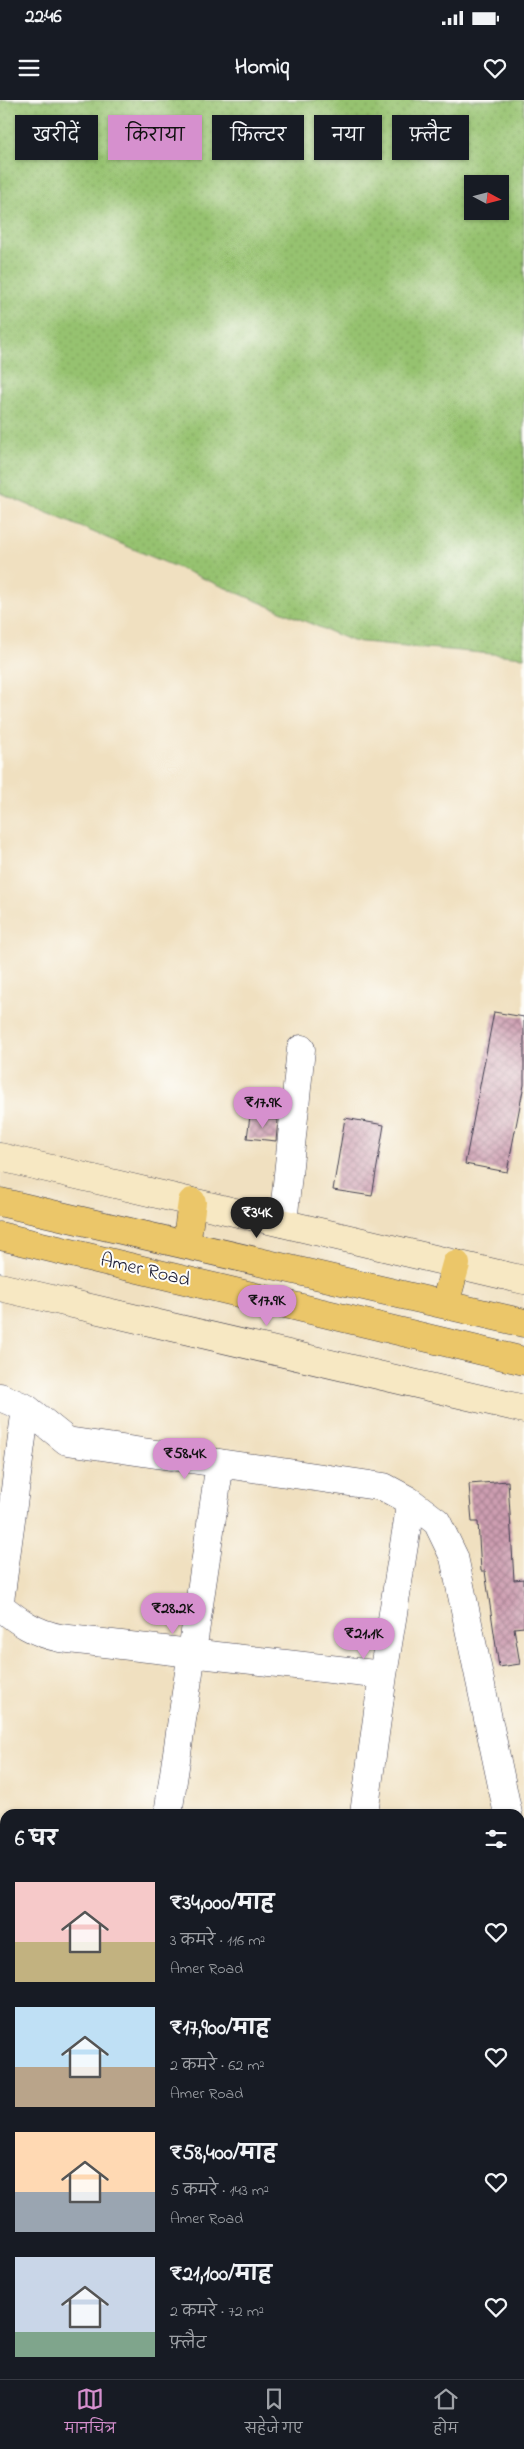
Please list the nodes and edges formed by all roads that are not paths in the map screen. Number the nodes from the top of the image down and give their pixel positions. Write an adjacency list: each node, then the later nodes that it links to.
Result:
1 (301, 1049): 5 (street)
2 (0, 1157): 4 (street)
3 (0, 1202): 7 (highway, Amer Road)
4 (192, 1202): 5 (street); 7 (highway)
5 (283, 1223): 8 (street)
6 (0, 1236): 13 (highway, Amer Road)
7 (186, 1245): 11 (highway, Amer Road)
8 (456, 1264): 9 (street); 11 (highway)
9 (524, 1280)
10 (0, 1287): 16 (street)
11 (445, 1304): 12 (highway, Amer Road)
12 (524, 1323)
13 (524, 1361)
14 (0, 1397): 15 (street)
15 (26, 1408): 17 (street); 19 (street)
16 (524, 1409)
17 (220, 1463): 18 (street); 21 (street)
18 (408, 1500): 22 (street); 25 (street)
19 (0, 1601)
20 (0, 1606): 21 (street)
21 (192, 1653): 22 (street); 23 (street)
22 (383, 1675): 24 (street)
23 (169, 1809)
24 (365, 1809)
25 (507, 1809)

